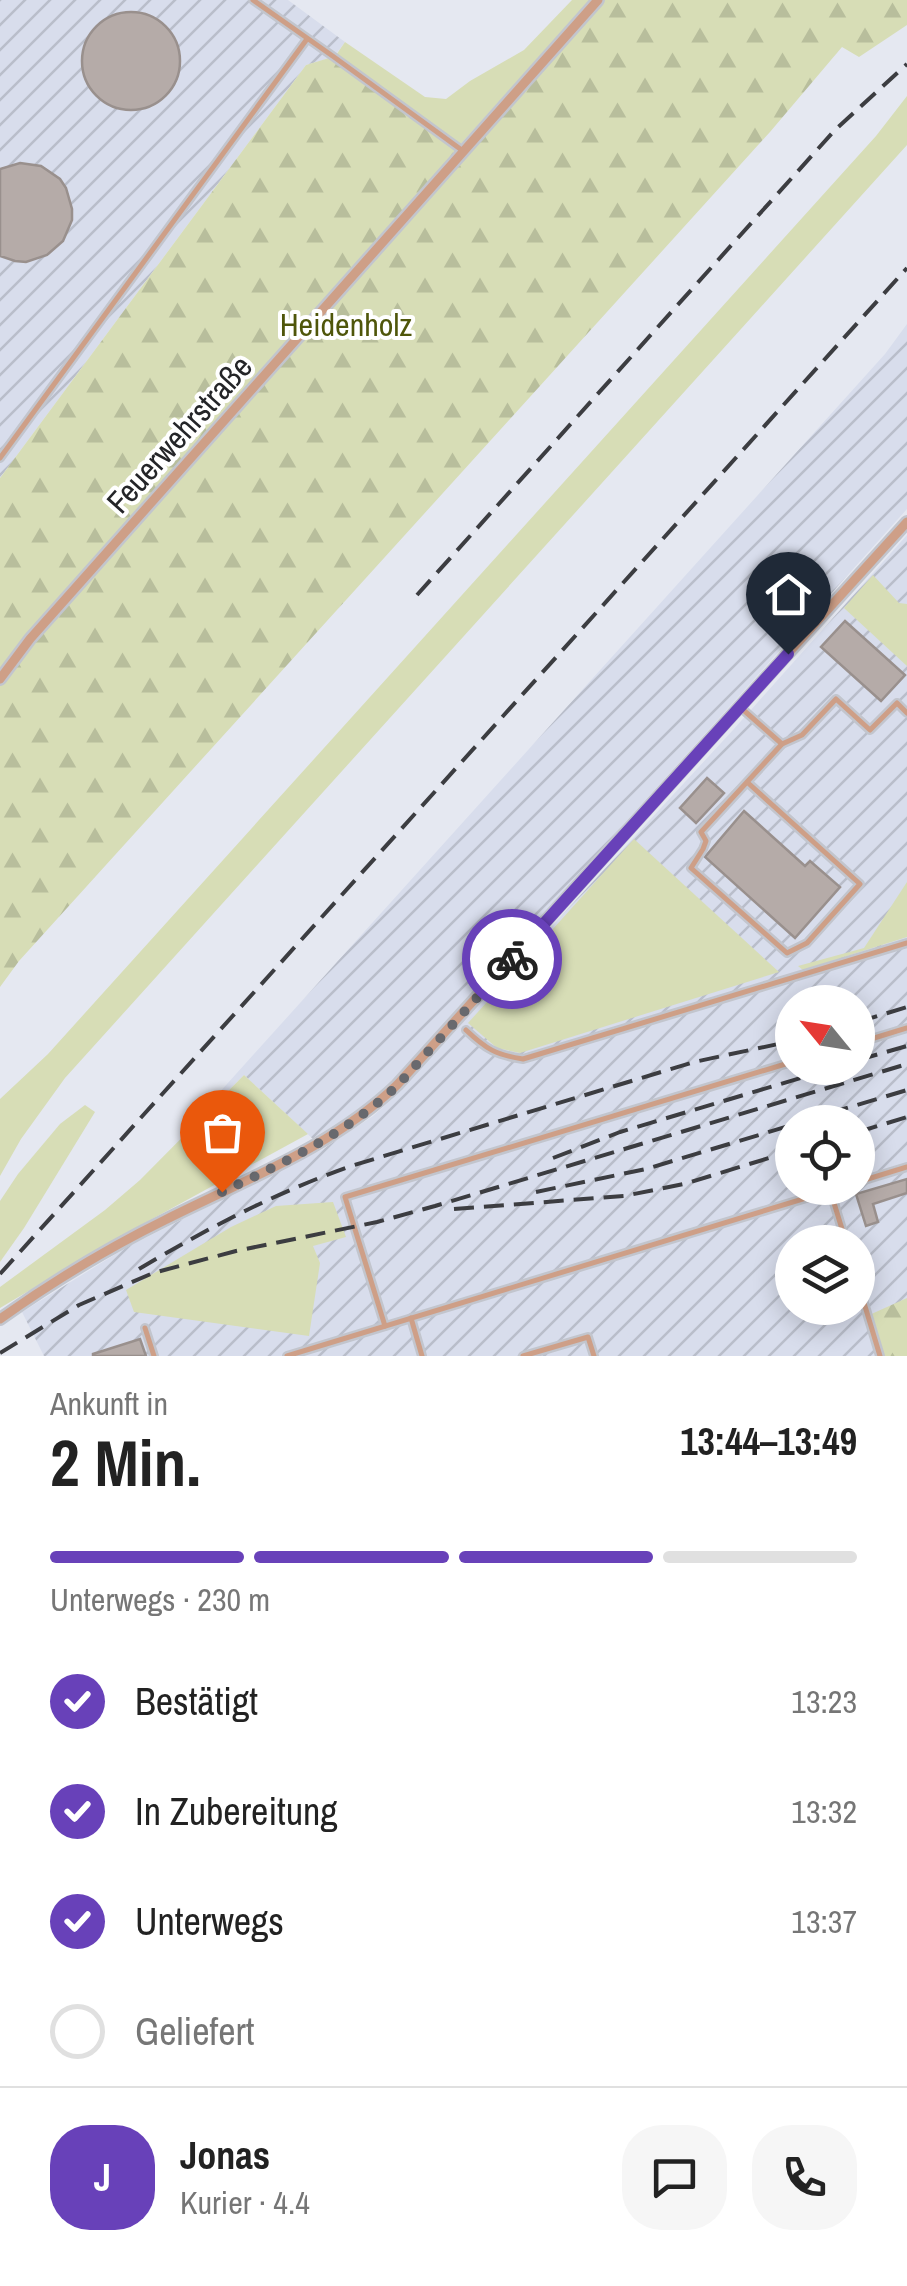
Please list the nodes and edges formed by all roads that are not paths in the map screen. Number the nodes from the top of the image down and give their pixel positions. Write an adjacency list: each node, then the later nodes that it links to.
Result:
1 (253, 0): 3 (lane)
2 (598, 0): 4 (street, Feuerwehrstraße)
3 (307, 40): 4 (lane); 5 (lane)
4 (463, 152): 7 (street, Feuerwehrstraße)
5 (0, 458)
6 (907, 522): 8 (street)
7 (0, 679)
8 (740, 707): 10 (lane); 21 (street)
9 (907, 713): 10 (lane)
10 (782, 744): 11 (lane)
11 (748, 782): 11 (lane)
12 (907, 943): 14 (lane)
13 (907, 1028): 15 (lane)
14 (466, 1030)
15 (875, 1037)
16 (775, 1067): 23 (lane)
17 (907, 1166): 18 (lane)
18 (875, 1176)
19 (781, 1205): 20 (lane)
20 (412, 1318): 23 (lane); 25 (lane)
21 (0, 1319)
22 (871, 1325): 30 (lane)
23 (385, 1326): 27 (lane)
24 (146, 1328): 26 (lane)
25 (421, 1353)
26 (154, 1356)
27 (287, 1356)
28 (523, 1356): 29 (lane)
29 (594, 1356)
30 (880, 1356)

